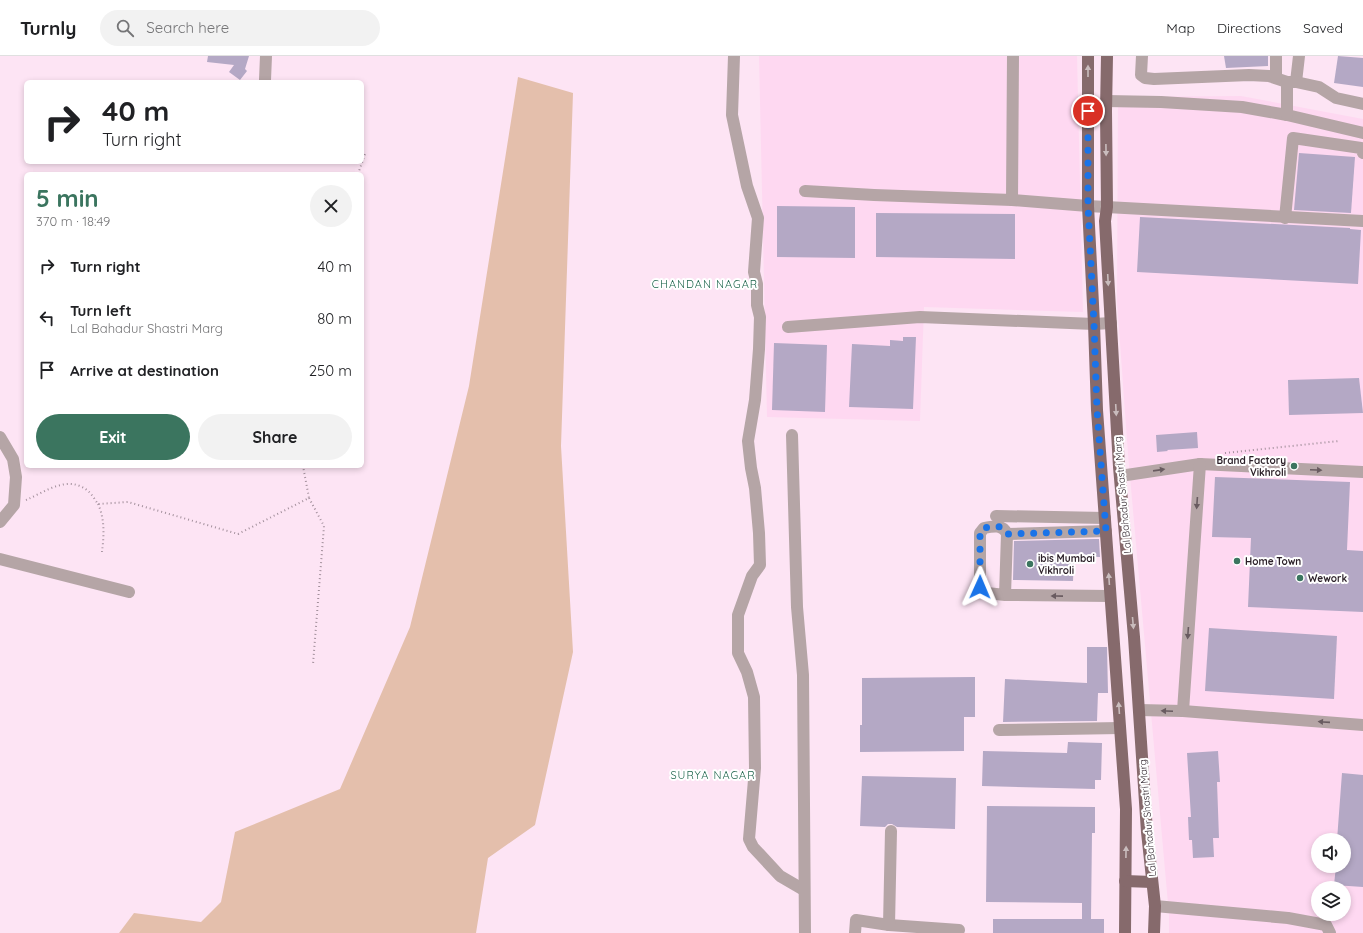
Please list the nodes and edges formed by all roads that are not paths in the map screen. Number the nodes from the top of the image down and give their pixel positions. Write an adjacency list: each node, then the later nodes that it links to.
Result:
1 (266, 56): 9 (street)
2 (734, 56): 49 (street)
3 (1013, 56): 17 (street)
4 (1088, 56): 18 (main road, Lal Bahadur Shastri Marg, one-way to 4)
5 (1107, 56): 11 (main road, Lal Bahadur Shastri Marg)
6 (1142, 56): 10 (street)
7 (1276, 56): 10 (street)
8 (1299, 56): 10 (street)
9 (265, 80)
10 (1286, 80): 12 (street); 13 (street)
11 (1106, 101): 13 (street); 19 (main road, Lal Bahadur Shastri Marg, one-way to 19)
12 (1363, 104)
13 (1287, 115): 14 (street)
14 (1363, 133)
15 (1363, 153): 20 (street)
16 (805, 191): 17 (street)
17 (1012, 200): 18 (street)
18 (1088, 206): 19 (street); 23 (main road, Lal Bahadur Shastri Marg)
19 (1107, 207): 20 (street); 22 (main road, Lal Bahadur Shastri Marg, one-way to 22)
20 (1285, 218): 21 (street)
21 (1363, 221)
22 (1111, 323): 23 (street); 29 (main road, Lal Bahadur Shastri Marg, one-way to 29)
23 (1094, 324): 24 (street); 31 (main road, Lal Bahadur Shastri Marg)
24 (788, 327)
25 (792, 435): 49 (street)
26 (0, 437): 32 (street)
27 (1200, 464): 28 (street, one-way to 28); 29 (street, one-way to 27); 42 (street, one-way to 42)
28 (1363, 472)
29 (1120, 476): 35 (main road, Lal Bahadur Shastri Marg)
30 (996, 516): 31 (street)
31 (1105, 518): 33 (main road, Lal Bahadur Shastri Marg)
32 (0, 522)
33 (1106, 531): 34 (street); 36 (main road, Lal Bahadur Shastri Marg)
34 (1007, 534): 39 (street); 39 (street)
35 (1126, 546): 36 (main road); 41 (main road, Lal Bahadur Shastri Marg, one-way to 41)
36 (1107, 547): 40 (main road, Lal Bahadur Shastri Marg, one-way to 36)
37 (0, 559): 38 (street)
38 (129, 592)
39 (1005, 595): 40 (street, one-way to 39)
40 (1110, 596): 44 (main road, Lal Bahadur Shastri Marg, one-way to 40)
41 (1139, 710): 42 (street, one-way to 41); 48 (main road, Lal Bahadur Shastri Marg)
42 (1183, 711): 43 (street, one-way to 42)
43 (1363, 725)
44 (1120, 728): 45 (street); 47 (main road, Lal Bahadur Shastri Marg, one-way to 44)
45 (999, 730)
46 (891, 831): 51 (street)
47 (1125, 881): 48 (main road); 55 (main road, Lal Bahadur Shastri Marg)
48 (1152, 882): 50 (main road, Lal Bahadur Shastri Marg)
49 (804, 890): 53 (street)
50 (1155, 906): 56 (main road, Lal Bahadur Shastri Marg); 57 (street)
51 (889, 925): 52 (street); 54 (street)
52 (959, 930)
53 (805, 933)
54 (855, 933)
55 (1125, 933)
56 (1154, 933)
57 (1330, 933)

